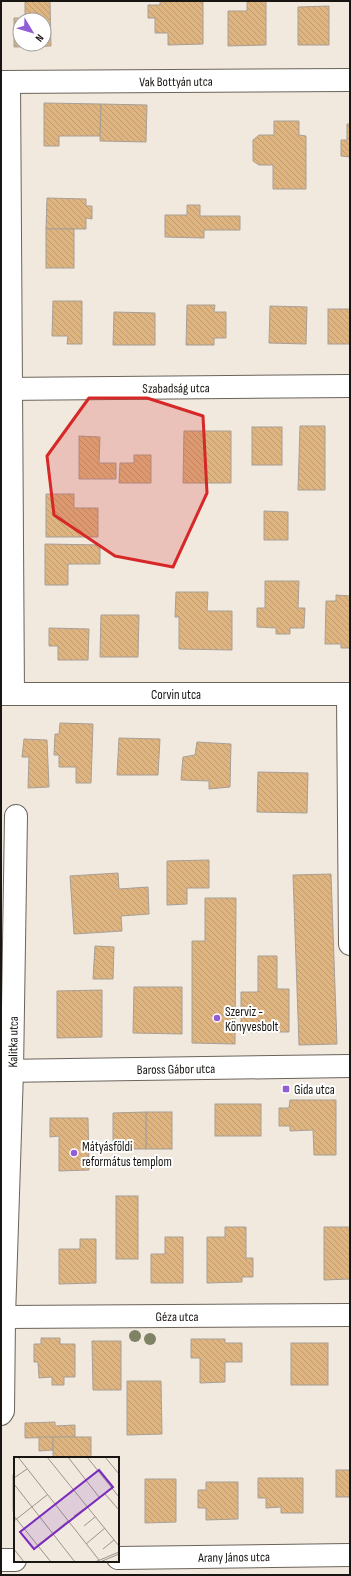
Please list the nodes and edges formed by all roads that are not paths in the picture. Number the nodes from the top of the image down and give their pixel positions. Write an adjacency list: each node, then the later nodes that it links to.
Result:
1 (350, 80): 2 (street, Vak Bottyán utca)
2 (5, 82): 4 (street)
3 (350, 386): 4 (street, Szabadság utca)
4 (6, 389): 5 (street)
5 (7, 694): 6 (street, Corvin utca)
6 (349, 694): 8 (street)
7 (16, 816): 10 (street, Kalitka utca)
8 (350, 944)
9 (350, 1066): 10 (street, Baross Gábor utca)
10 (7, 1071): 12 (street, Kalitka utca)
11 (350, 1315): 12 (street, Géza utca)
12 (4, 1317): 13 (street, Kalitka utca)
13 (2, 1412)
14 (350, 1556): 15 (street, Arany János utca)
15 (119, 1558)
16 (1, 1560): 17 (street)
17 (14, 1560)

